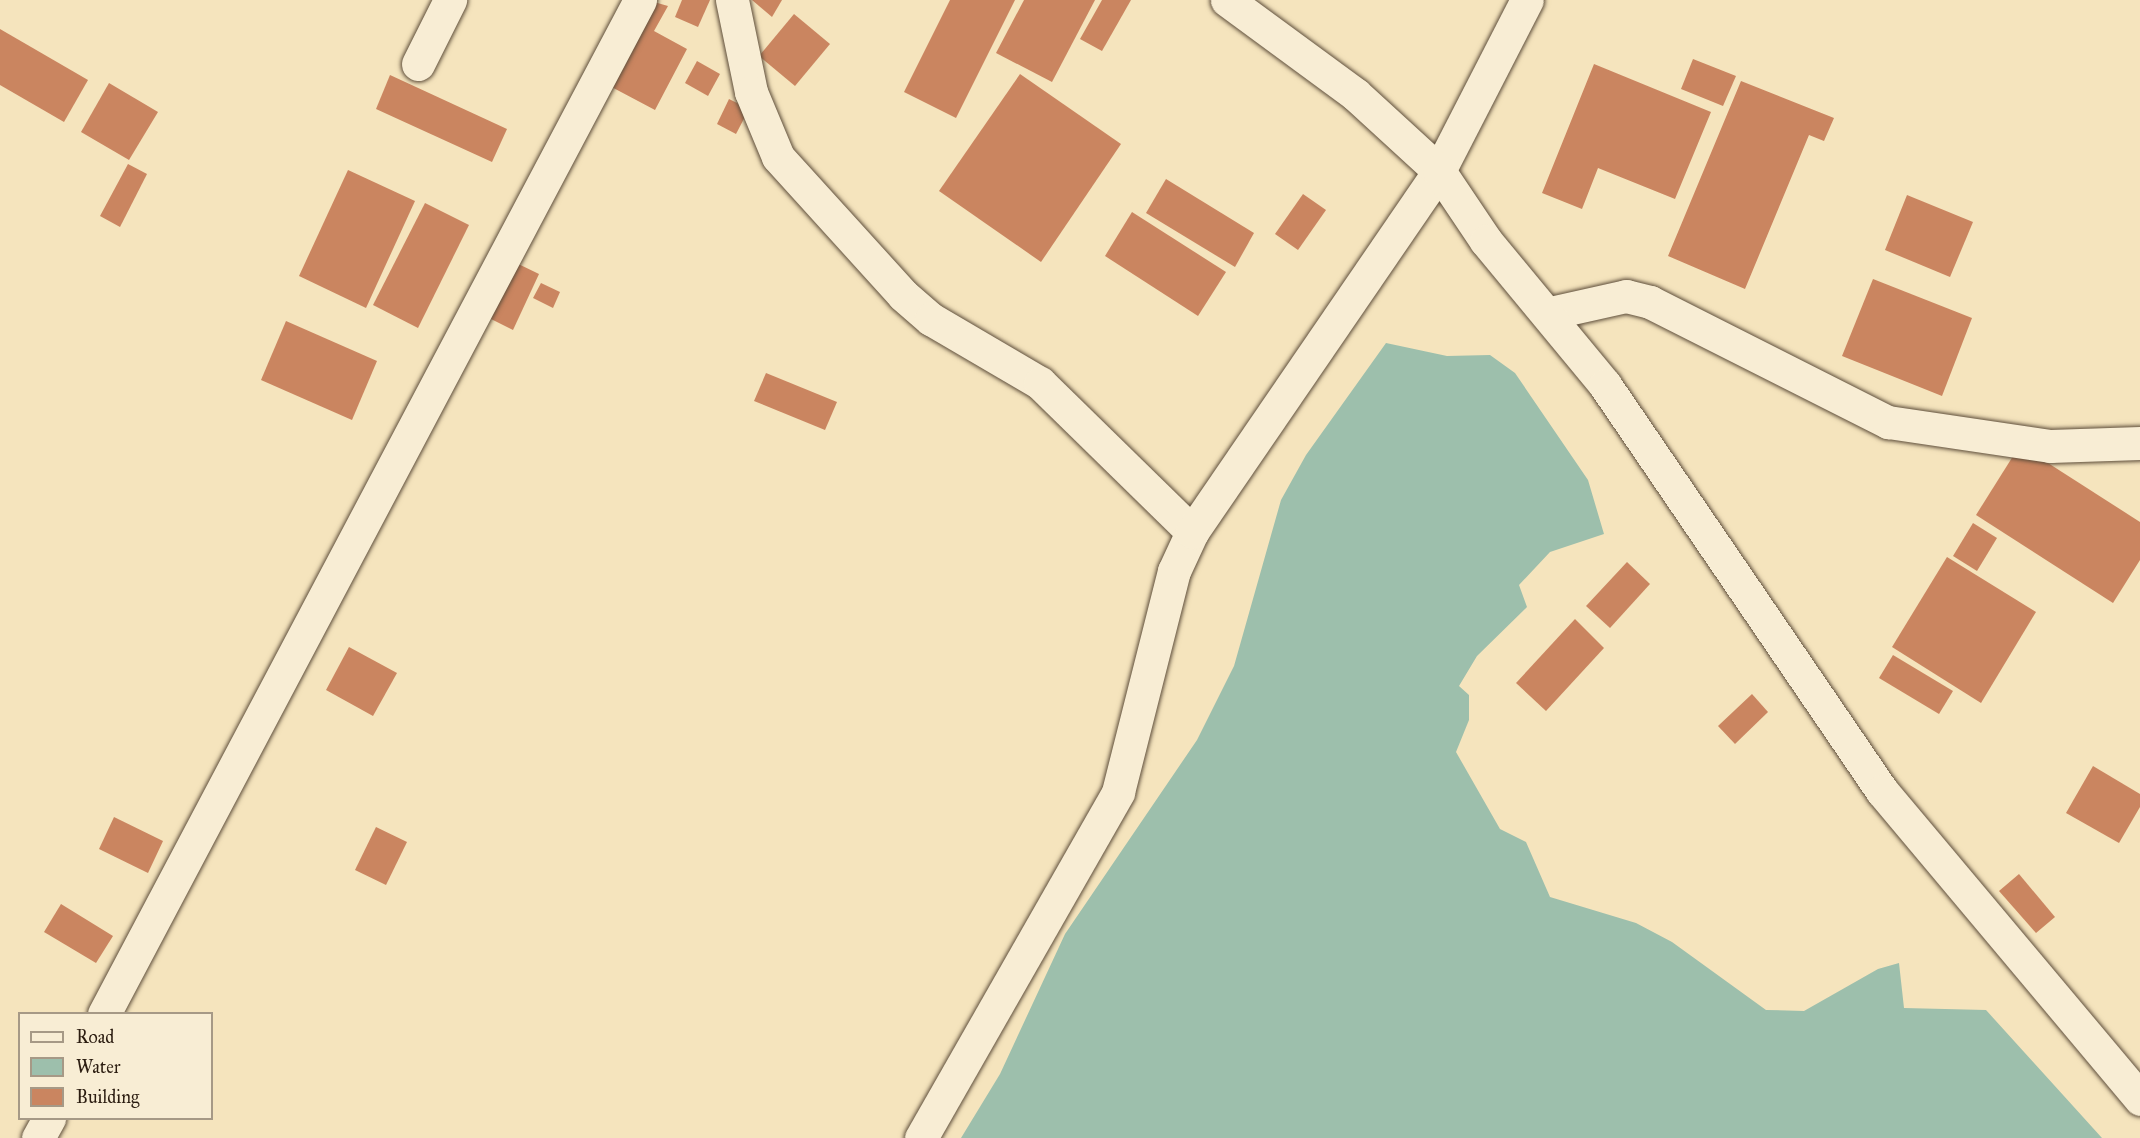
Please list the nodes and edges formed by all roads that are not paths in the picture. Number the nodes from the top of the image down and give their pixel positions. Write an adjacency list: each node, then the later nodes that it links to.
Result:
1 (450, 0): 6 (street)
2 (640, 0): 11 (street)
3 (732, 0): 10 (street)
4 (1227, 0): 7 (street)
5 (1527, 0): 7 (street)
6 (418, 64)
7 (1439, 171): 8 (street); 10 (street)
8 (1550, 313): 9 (street); 12 (street)
9 (2140, 443)
10 (1192, 532): 15 (street)
11 (105, 1012)
12 (2140, 1100)
13 (48, 1120): 14 (street)
14 (38, 1138)
15 (921, 1138)

